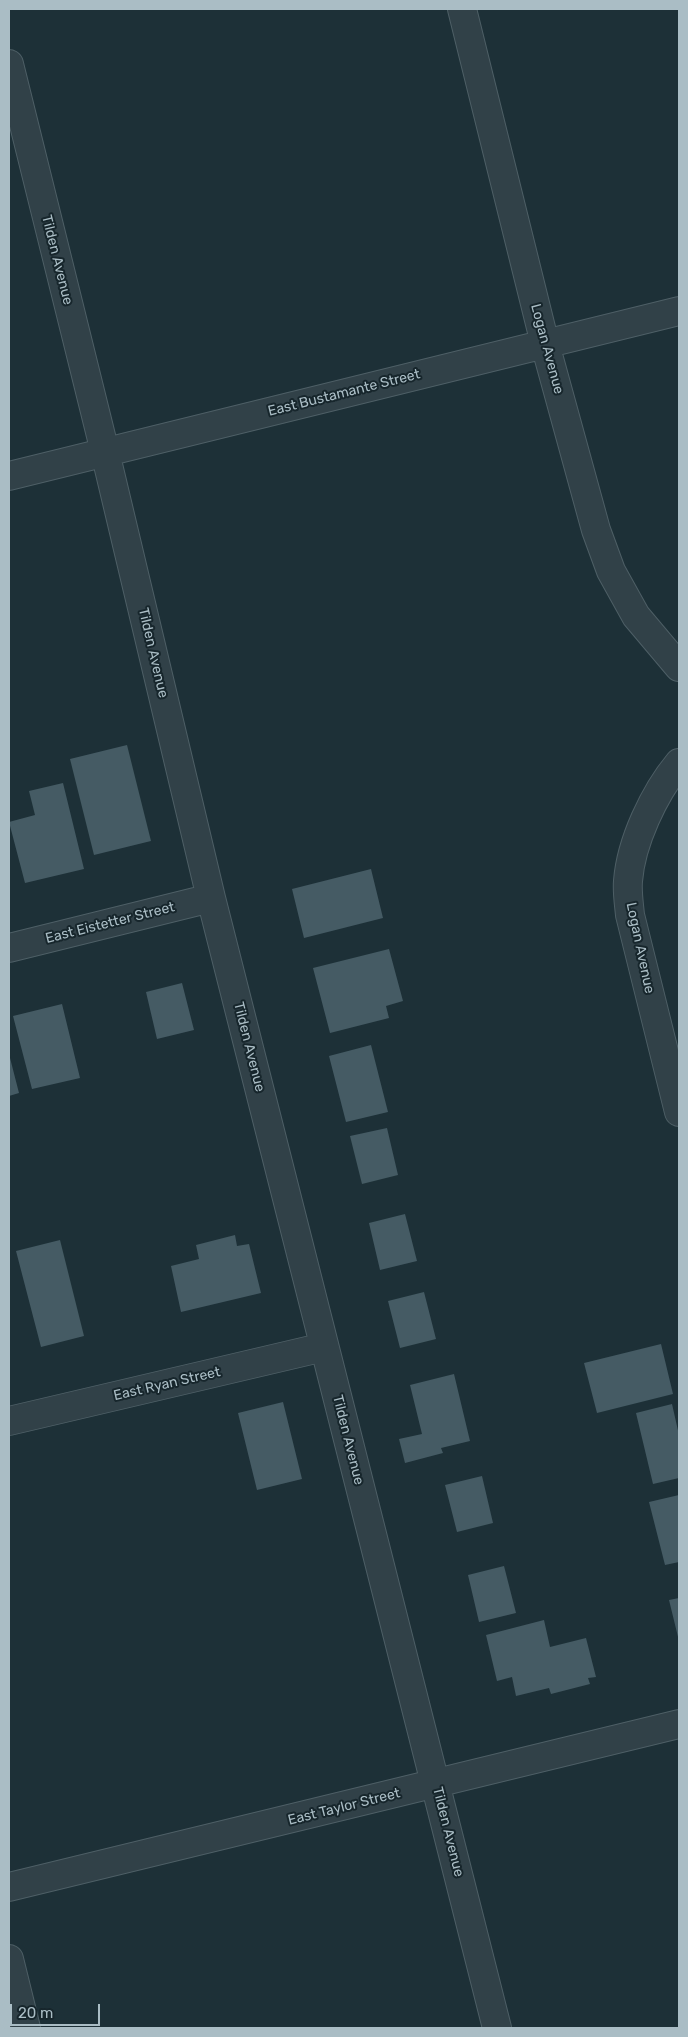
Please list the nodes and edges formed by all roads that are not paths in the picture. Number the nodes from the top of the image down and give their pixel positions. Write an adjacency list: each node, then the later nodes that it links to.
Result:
1 (462, 9): 4 (street, Logan Avenue)
2 (9, 64): 5 (street, Tilden Avenue)
3 (679, 311): 4 (street, East Bustamante Street)
4 (545, 344): 5 (street, East Bustamante Street); 7 (street, Logan Avenue)
5 (105, 452): 6 (street, East Bustamante Street); 9 (street, Tilden Avenue)
6 (9, 476)
7 (679, 667)
8 (679, 763): 11 (street, Logan Avenue)
9 (211, 898): 10 (street, East Eistetter Street); 12 (street, Tilden Avenue)
10 (9, 948)
11 (679, 1112)
12 (324, 1347): 13 (street, East Ryan Street); 15 (street, Tilden Avenue)
13 (9, 1421)
14 (679, 1724): 15 (street, East Taylor Street)
15 (436, 1784): 16 (street, East Taylor Street); 19 (street, Tilden Avenue)
16 (9, 1887)
17 (9, 1959): 18 (street)
18 (26, 2028)
19 (497, 2028)

